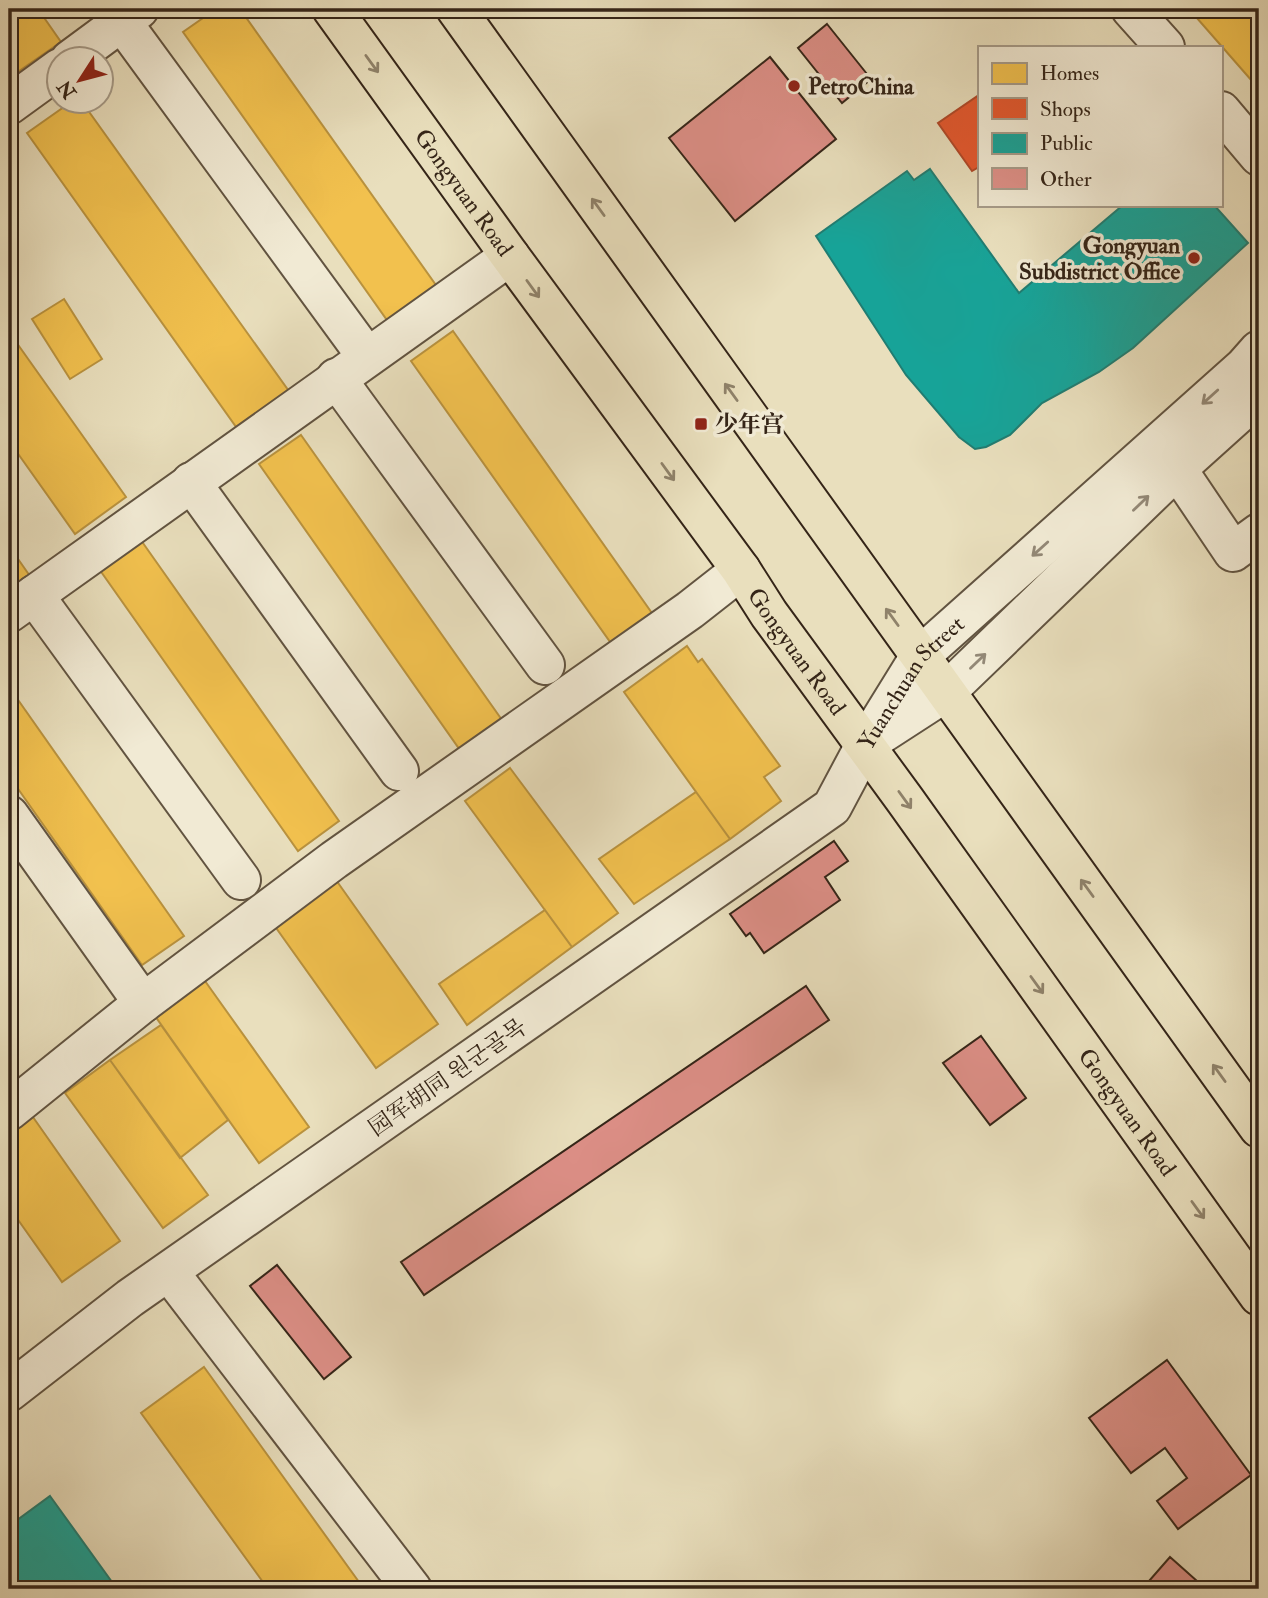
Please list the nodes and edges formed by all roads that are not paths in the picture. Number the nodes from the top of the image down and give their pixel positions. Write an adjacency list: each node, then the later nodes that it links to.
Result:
1 (332, 9): 11 (main road, Gongyuan Road, one-way to 11)
2 (456, 9): 20 (main road, one-way to 2)
3 (1141, 12): 6 (street)
4 (130, 15): 5 (street); 13 (street)
5 (89, 46)
6 (1164, 46)
7 (46, 78): 8 (street)
8 (9, 105)
9 (1222, 112): 10 (street)
10 (1259, 156)
11 (509, 256): 13 (street); 18 (main road, Gongyuan Road, one-way to 18)
12 (1259, 351): 20 (street, Yuanchuan Street, one-way to 20)
13 (352, 368): 16 (street); 21 (street)
14 (1259, 395): 15 (street, Yuanchuan Street)
15 (1177, 468): 17 (street); 22 (street, Yuanchuan Street, one-way to 15)
16 (191, 482): 19 (street); 24 (street)
17 (1259, 533)
18 (741, 570): 23 (main road, Gongyuan Road); 27 (street)
19 (21, 604): 26 (street)
20 (920, 656): 22 (main road); 23 (street, Yuanchuan Street)
21 (545, 665)
22 (946, 692): 23 (street, Yuanchuan Street); 29 (main road, one-way to 22)
23 (865, 745): 30 (street, 园军胡同 원군골목); 31 (main road, Gongyuan Road, one-way to 31)
24 (399, 771)
25 (9, 815): 27 (street)
26 (241, 880)
27 (144, 1003): 28 (street)
28 (9, 1111)
29 (1259, 1128)
30 (169, 1272): 32 (street, 园军胡同 원군골목); 33 (street)
31 (1259, 1296)
32 (9, 1392)
33 (412, 1589)

